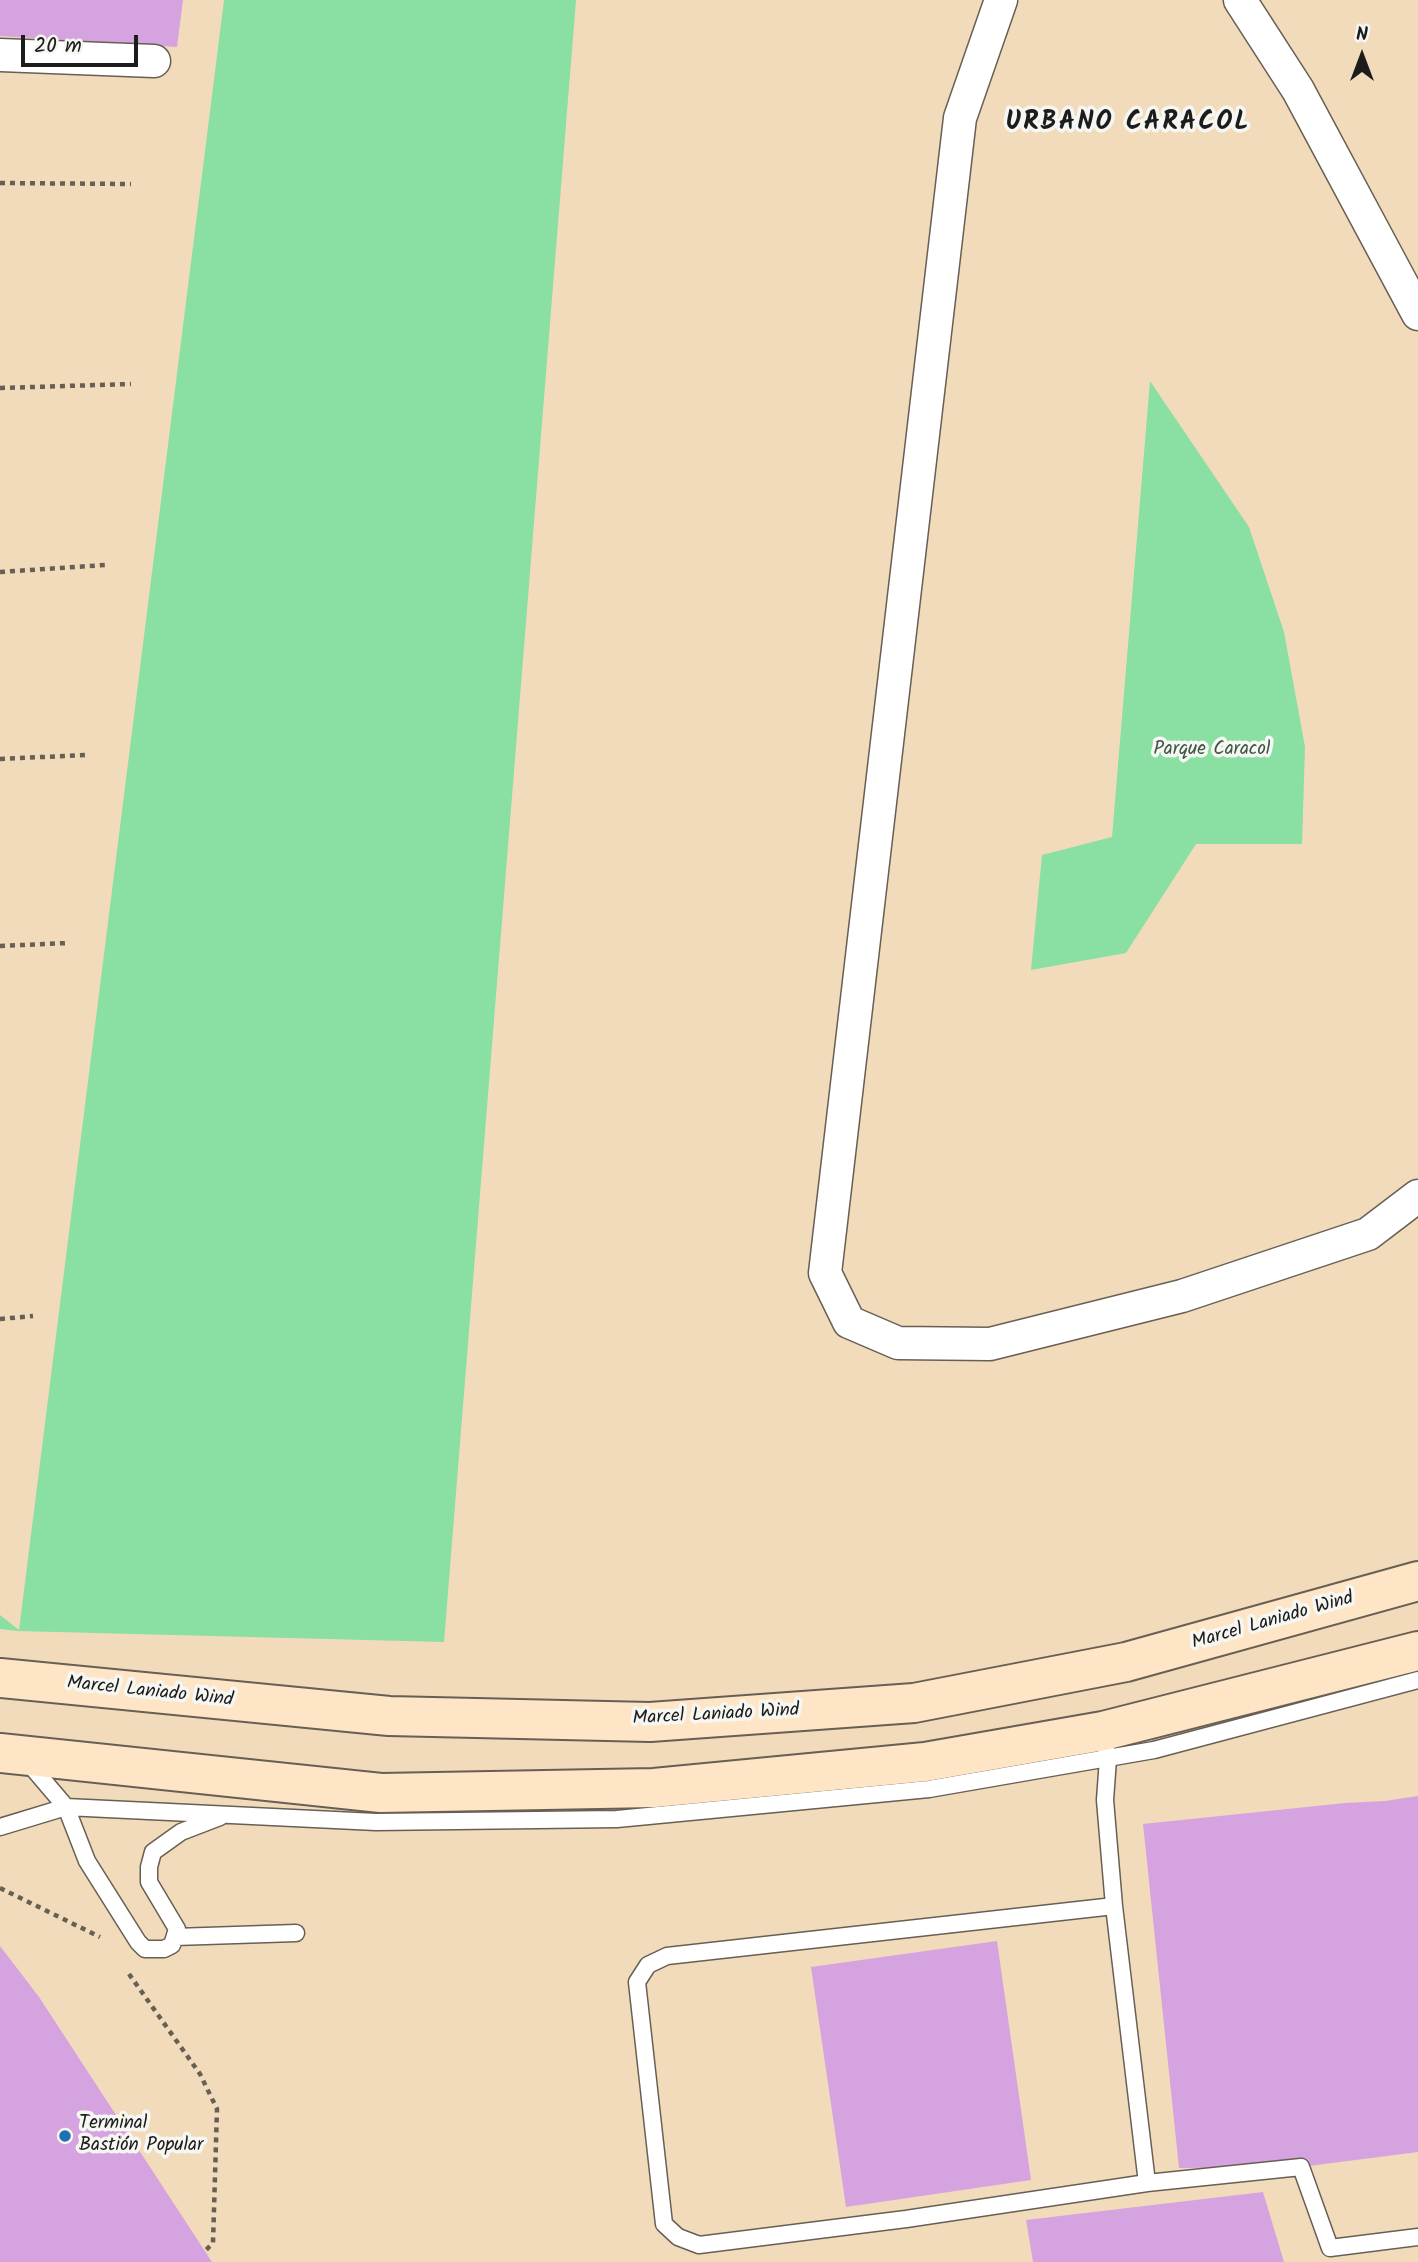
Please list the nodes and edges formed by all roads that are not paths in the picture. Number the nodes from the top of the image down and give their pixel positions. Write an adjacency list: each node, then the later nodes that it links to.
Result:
1 (1001, 0): 6 (street)
2 (1240, 0): 5 (street)
3 (0, 55): 4 (street)
4 (154, 61)
5 (1418, 314)
6 (1418, 1196)
7 (1418, 1581): 9 (main road, Marcel Laniado Wind)
8 (1418, 1651): 11 (main road)
9 (0, 1678)
10 (1418, 1680): 11 (lane)
11 (1106, 1745): 12 (main road); 14 (lane); 16 (lane)
12 (11, 1754): 13 (lane)
13 (66, 1807): 14 (lane); 15 (lane); 18 (lane)
14 (227, 1815): 18 (lane)
15 (0, 1827)
16 (1114, 1906): 19 (lane); 19 (lane)
17 (296, 1933): 18 (lane)
18 (176, 1937)
19 (1147, 2183): 20 (lane)
20 (1418, 2237)

